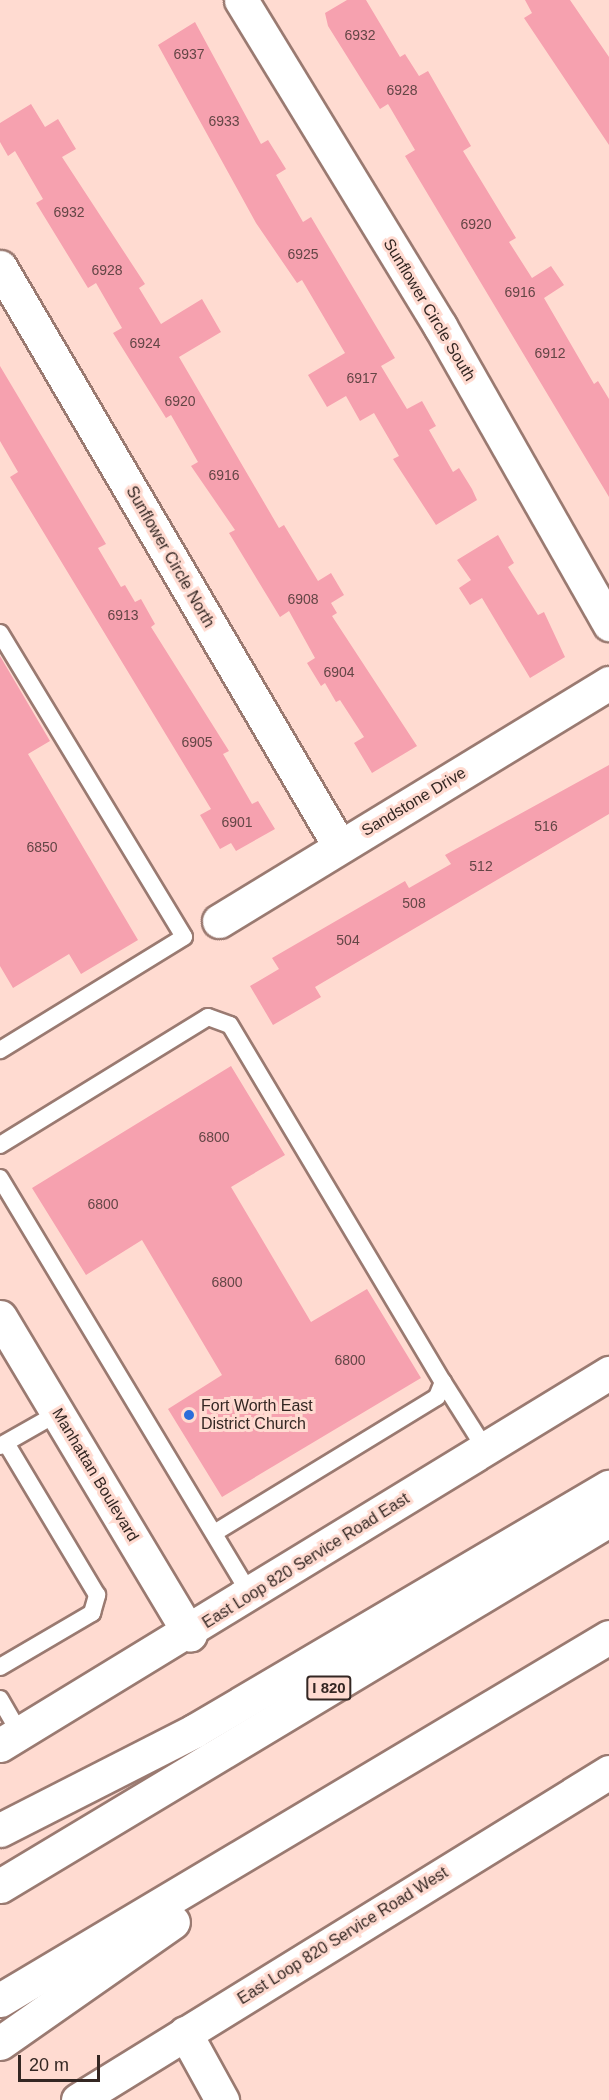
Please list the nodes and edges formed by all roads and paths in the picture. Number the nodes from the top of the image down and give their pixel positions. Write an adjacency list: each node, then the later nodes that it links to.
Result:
1 (242, 0): 3 (main road, Sunflower Circle South)
2 (0, 267): 6 (main road, Sunflower Circle North)
3 (609, 624)
4 (0, 633): 8 (lane)
5 (609, 683): 6 (main road, Sandstone Drive)
6 (340, 847): 7 (main road, Sandstone Drive)
7 (219, 921)
8 (0, 1050)
9 (0, 1145): 13 (lane)
10 (0, 1178): 19 (lane)
11 (5, 1338): 14 (main road, Manhattan Boulevard)
12 (609, 1373): 16 (main road, East Loop 820 Service Road East)
13 (443, 1382): 16 (lane); 19 (lane)
14 (58, 1413): 15 (lane); 21 (main road, Manhattan Boulevard)
15 (3, 1445): 23 (lane)
16 (486, 1449): 20 (main road, East Loop 820 Service Road East)
17 (609, 1487): 28 (main road)
18 (609, 1520): 29 (main road, I 820)
19 (214, 1533): 20 (lane)
20 (251, 1595): 21 (main road, East Loop 820 Service Road East)
21 (190, 1634): 25 (main road, East Loop 820 Service Road East)
22 (609, 1637): 27 (main road)
23 (0, 1667)
24 (0, 1699): 25 (lane)
25 (10, 1739)
26 (609, 1772): 31 (main road, East Loop 820 Service Road West)
27 (366, 1786): 30 (main road); 32 (main road)
28 (0, 1830)
29 (0, 1886)
30 (0, 2000)
31 (185, 2033): 33 (main road, East Loop 820 Service Road West); 34 (main road)
32 (0, 2043)
33 (78, 2100)
34 (222, 2100)

